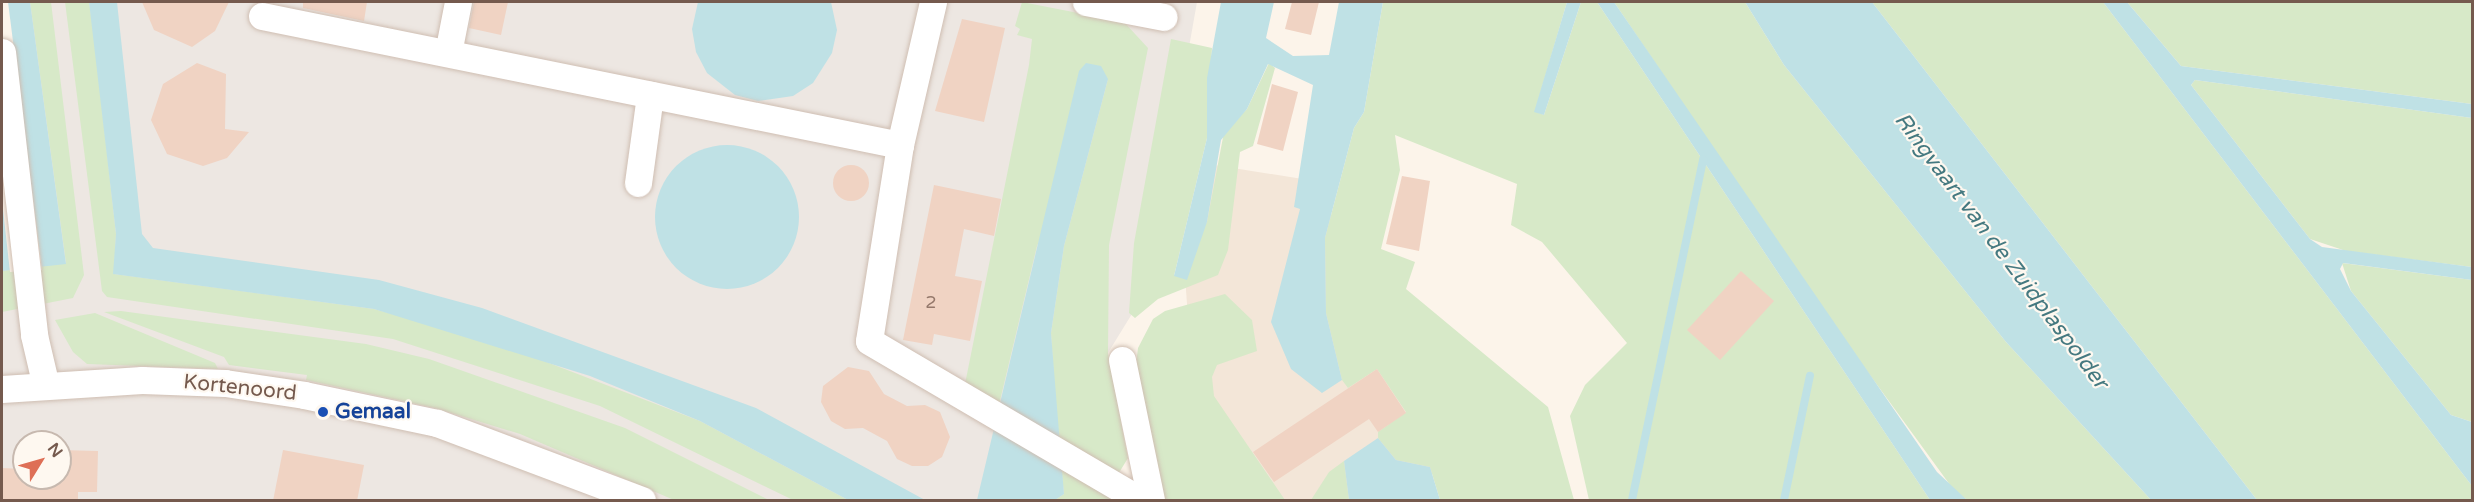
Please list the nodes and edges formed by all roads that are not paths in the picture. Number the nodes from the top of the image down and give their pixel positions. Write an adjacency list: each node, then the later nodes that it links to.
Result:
1 (458, 2): 7 (street)
2 (933, 2): 9 (street)
3 (1086, 2): 5 (street)
4 (262, 16): 7 (street)
5 (1164, 17)
6 (2, 52): 12 (street)
7 (448, 53): 8 (street)
8 (650, 95): 9 (street); 10 (street)
9 (900, 146): 15 (street)
10 (638, 183)
11 (1122, 360): 16 (street)
12 (45, 382): 13 (street, Kortenoord); 14 (street, Kortenoord)
13 (2, 389)
14 (642, 501)
15 (1140, 501)
16 (1151, 501)

